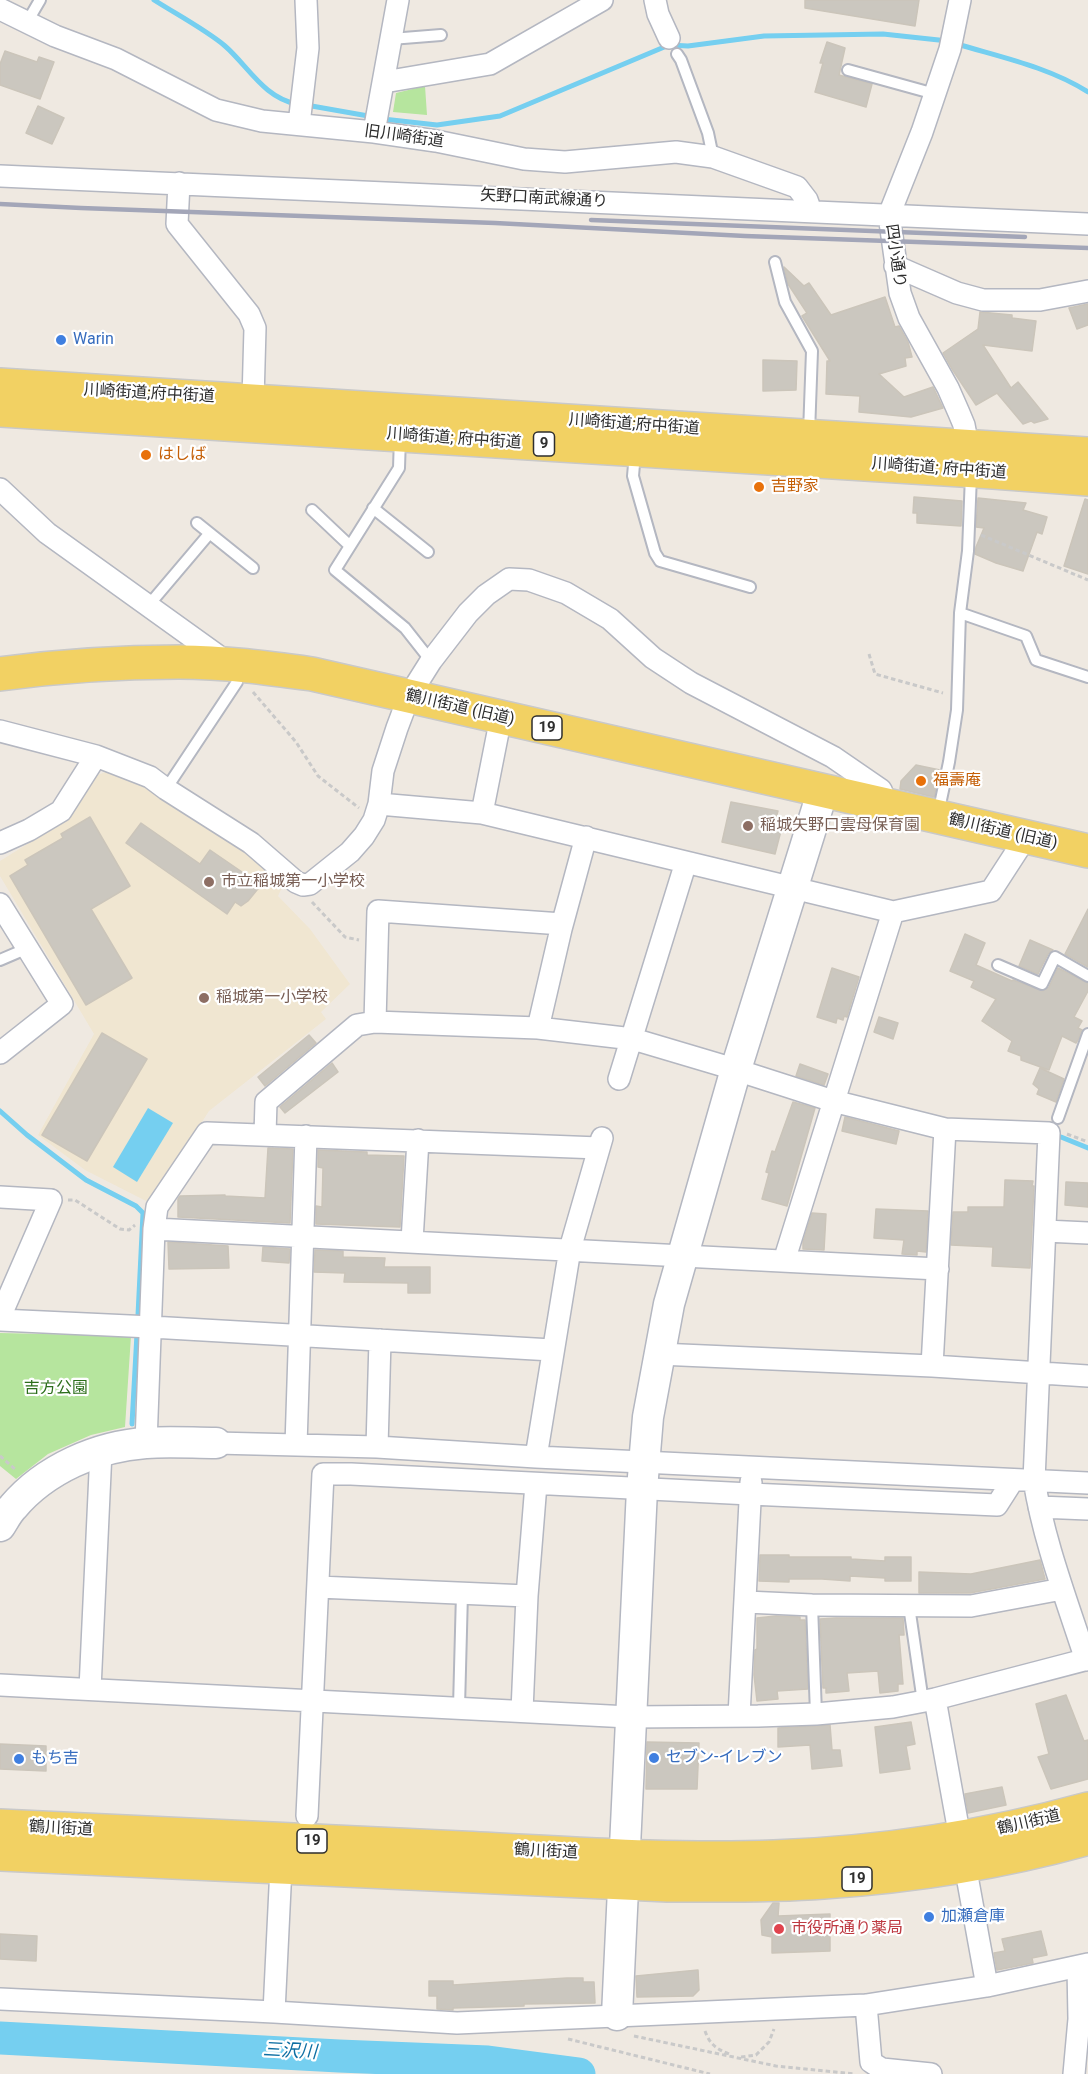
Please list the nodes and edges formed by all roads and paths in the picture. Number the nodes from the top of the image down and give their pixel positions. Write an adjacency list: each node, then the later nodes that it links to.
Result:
1 (40, 0): 8 (lane)
2 (306, 0): 15 (street)
3 (398, 0): 10 (street)
4 (602, 0): 13 (street)
5 (960, 0): 14 (street, 四小通り)
6 (653, 1): 11 (street)
7 (0, 9): 8 (street, 旧川崎街道)
8 (26, 24): 15 (street, 旧川崎街道)
9 (441, 35): 10 (lane)
10 (391, 39): 13 (street)
11 (673, 46): 17 (lane)
12 (848, 70): 14 (lane)
13 (384, 82): 16 (street)
14 (935, 94): 21 (street, 四小通り)
15 (299, 124): 16 (street, 旧川崎街道)
16 (374, 132): 17 (street, 旧川崎街道)
17 (713, 157): 20 (street, 旧川崎街道)
18 (0, 176): 19 (street, 矢野口南武線通り)
19 (179, 183): 20 (street, 矢野口南武線通り); 27 (street)
20 (811, 211): 21 (street, 矢野口南武線通り)
21 (889, 215): 22 (street, 矢野口南武線通り); 24 (street, 四小通り)
22 (1088, 224)
23 (775, 262): 30 (lane)
24 (895, 266): 25 (street); 33 (street, 四小通り)
25 (1088, 291)
26 (0, 385): 27 (main road, 川崎街道;府中街道 / 9)
27 (253, 400): 30 (main road, 川崎街道;府中街道 / 9)
28 (0, 410): 29 (main road, 川崎街道; 府中街道 / 9)
29 (400, 435): 31 (main road, 川崎街道; 府中街道 / 9); 36 (lane)
30 (809, 437): 33 (main road, 川崎街道;府中街道 / 9)
31 (636, 450): 33 (main road, 川崎街道; 府中街道 / 9); 45 (lane)
32 (1088, 454): 33 (main road, 川崎街道;府中街道 / 9)
33 (970, 459): 34 (main road, 川崎街道; 府中街道 / 9); 39 (lane)
34 (1088, 479)
35 (0, 489): 46 (street)
36 (373, 508): 41 (lane); 42 (lane)
37 (312, 510): 41 (lane)
38 (197, 523): 40 (lane)
39 (969, 529): 44 (path); 47 (lane)
40 (209, 534): 43 (lane); 46 (lane)
41 (349, 545): 49 (lane)
42 (428, 552)
43 (253, 567)
44 (1088, 580)
45 (750, 587)
46 (148, 606): 50 (street)
47 (960, 613): 52 (lane); 54 (lane)
48 (869, 654): 54 (path)
49 (431, 661): 53 (street); 60 (street)
50 (236, 668): 51 (main road, 鶴川街道 (旧道) / 19); 53 (main road, 鶴川街道 (旧道) / 19); 58 (lane); 61 (path)
51 (0, 674)
52 (1088, 677)
53 (409, 696): 55 (main road, 鶴川街道 (旧道) / 19); 61 (street)
54 (957, 697): 63 (lane)
55 (501, 717): 59 (main road, 鶴川街道 (旧道) / 19); 62 (street)
56 (0, 731): 57 (street)
57 (96, 756): 58 (street); 66 (street)
58 (166, 789): 69 (street)
59 (824, 790): 60 (main road, 鶴川街道 (旧道) / 19); 70 (street)
60 (887, 805): 63 (main road, 鶴川街道 (旧道) / 19)
61 (377, 812): 62 (street); 69 (street)
62 (482, 813): 64 (street)
63 (938, 818): 65 (main road, 鶴川街道 (旧道) / 19)
64 (586, 837): 68 (street); 73 (street)
65 (1026, 837): 67 (main road, 鶴川街道 (旧道) / 19); 71 (street)
66 (0, 843)
67 (1088, 851)
68 (686, 862): 70 (street); 82 (street)
69 (303, 885): 74 (path)
70 (792, 887): 71 (street); 101 (street)
71 (893, 912): 87 (street)
72 (2, 913): 75 (street)
73 (562, 924): 74 (street); 80 (street)
74 (377, 944): 79 (street)
75 (28, 948): 76 (lane); 83 (street)
76 (0, 960)
77 (998, 965): 78 (lane)
78 (1088, 976)
79 (375, 1022): 80 (street); 90 (street)
80 (538, 1028): 82 (street)
81 (1088, 1034): 88 (lane)
82 (633, 1039): 84 (street); 86 (street)
83 (0, 1053)
84 (724, 1066)
85 (749, 1074): 87 (street)
86 (619, 1078)
87 (833, 1101): 89 (street); 102 (street)
88 (1058, 1118)
89 (945, 1129): 96 (street); 103 (street)
90 (265, 1135): 91 (street); 95 (street)
91 (306, 1136): 92 (street); 98 (street)
92 (418, 1140): 99 (street); 100 (street)
93 (0, 1197): 94 (street)
94 (51, 1200): 95 (path); 104 (street)
95 (145, 1227): 98 (street); 105 (street)
96 (1045, 1231): 97 (street); 111 (street)
97 (1088, 1233)
98 (303, 1236): 99 (street); 106 (street)
99 (412, 1241): 100 (street)
100 (570, 1249): 101 (street); 108 (street)
101 (682, 1256): 102 (street); 109 (street)
102 (783, 1261): 103 (street)
103 (938, 1269): 110 (street)
104 (0, 1318): 105 (street)
105 (151, 1327): 106 (street); 113 (street)
106 (299, 1336): 107 (street); 115 (street)
107 (380, 1340): 108 (street); 117 (street)
108 (552, 1350): 120 (street)
109 (659, 1354): 110 (street); 125 (street)
110 (932, 1366): 111 (street)
111 (1039, 1373): 112 (street); 126 (street)
112 (1088, 1376)
113 (146, 1443): 114 (street); 118 (street)
114 (216, 1443): 115 (street)
115 (296, 1445): 116 (street)
116 (351, 1447): 117 (street); 123 (street)
117 (377, 1447): 120 (street)
118 (101, 1451): 133 (street); 143 (street)
119 (0, 1456): 124 (path)
120 (536, 1457): 121 (street)
121 (569, 1458): 125 (street); 129 (street)
122 (751, 1467): 125 (street); 126 (street); 130 (street)
123 (351, 1474): 128 (street); 134 (street)
124 (23, 1475)
125 (643, 1475): 129 (street); 130 (street); 150 (street)
126 (1024, 1480): 127 (street); 130 (street); 131 (street)
127 (1088, 1483)
128 (536, 1484): 129 (street); 137 (street)
129 (567, 1485)
130 (750, 1494): 138 (street)
131 (1039, 1507): 132 (street); 135 (street)
132 (1088, 1509)
133 (0, 1526)
134 (318, 1587): 136 (street); 145 (street)
135 (1062, 1589): 140 (street); 141 (street)
136 (462, 1593): 137 (street); 146 (lane)
137 (527, 1596): 147 (street)
138 (746, 1602): 139 (street); 149 (street)
139 (812, 1605): 140 (street); 148 (lane)
140 (909, 1606): 144 (lane)
141 (1087, 1659): 144 (street)
142 (0, 1685): 143 (street)
143 (90, 1689): 145 (street)
144 (929, 1700): 148 (street); 155 (street)
145 (312, 1701): 146 (street); 152 (street)
146 (459, 1707): 147 (street)
147 (522, 1711): 150 (street)
148 (816, 1714): 149 (street)
149 (739, 1716): 150 (street)
150 (629, 1717): 158 (street)
151 (1088, 1809): 155 (main road, 鶴川街道 / 19)
152 (307, 1816)
153 (0, 1826): 158 (main road, 鶴川街道 / 19)
154 (1088, 1838): 155 (main road, 鶴川街道 / 19)
155 (963, 1851): 158 (main road, 鶴川街道 / 19); 160 (street)
156 (0, 1854): 157 (main road, 鶴川街道 / 19)
157 (281, 1867): 158 (main road, 鶴川街道 / 19); 164 (street)
158 (624, 1869): 167 (street)
159 (1083, 1966): 160 (street); 166 (street)
160 (987, 1986): 162 (street)
161 (0, 1999): 164 (street)
162 (866, 2005): 163 (street); 174 (street)
163 (775, 2009): 165 (street); 169 (path)
164 (274, 2012): 167 (street)
165 (703, 2012): 167 (street); 169 (path)
166 (1083, 2020): 175 (street)
167 (623, 2025): 169 (path)
168 (566, 2039): 171 (path)
169 (736, 2057): 170 (path)
170 (810, 2071): 172 (path); 173 (path)
171 (710, 2074)
172 (815, 2074)
173 (857, 2074)
174 (931, 2074)
175 (1074, 2074)

